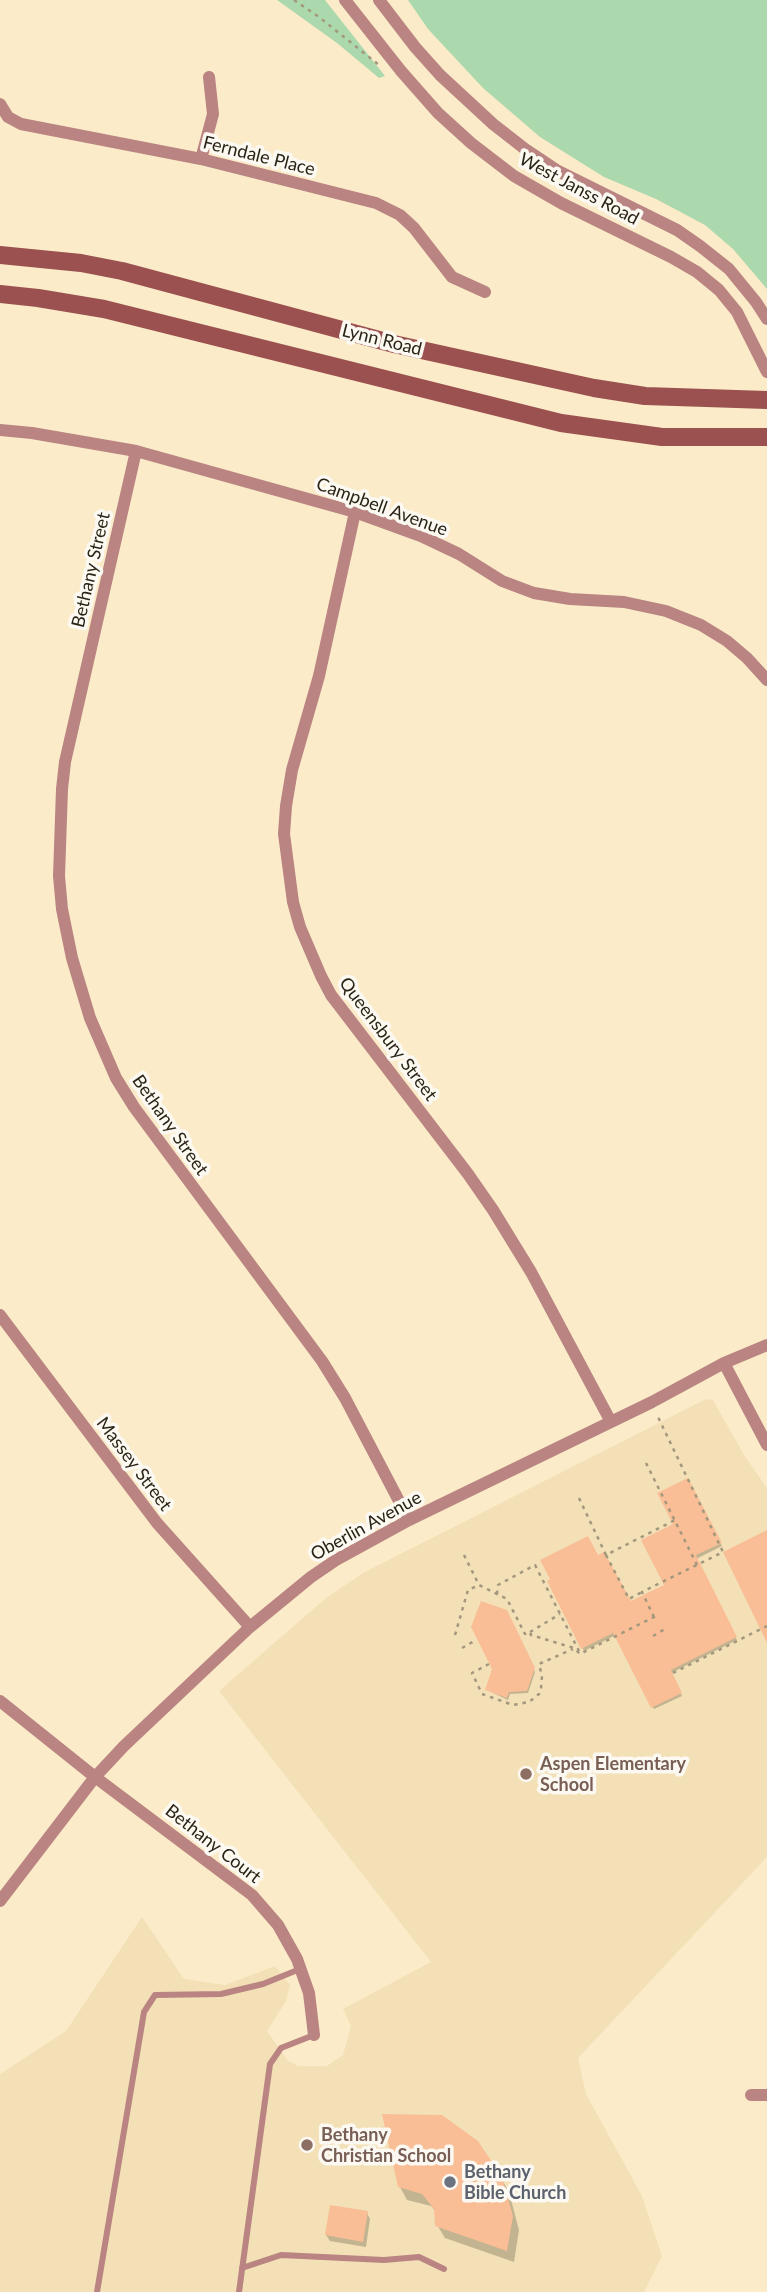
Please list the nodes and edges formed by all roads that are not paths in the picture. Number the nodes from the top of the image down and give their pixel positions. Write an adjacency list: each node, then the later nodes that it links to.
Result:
1 (345, 0): 10 (street, West Janss Road)
2 (379, 0): 9 (street, West Janss Road)
3 (209, 77): 5 (street)
4 (0, 104): 5 (street, Ferndale Place)
5 (201, 159): 7 (street, Ferndale Place)
6 (0, 255): 11 (main road, Lynn Road)
7 (485, 292)
8 (0, 294): 13 (main road)
9 (767, 319)
10 (767, 372)
11 (767, 400)
12 (0, 430): 14 (street, Campbell Avenue)
13 (767, 437)
14 (136, 451): 15 (street, Campbell Avenue); 22 (street, Bethany Street)
15 (355, 512): 16 (street, Campbell Avenue); 20 (street, Queensbury Street)
16 (767, 680)
17 (0, 1315): 23 (street, Massey Street)
18 (767, 1345): 19 (street, Oberlin Avenue)
19 (724, 1363): 20 (street, Oberlin Avenue); 21 (street)
20 (611, 1422): 22 (street, Oberlin Avenue)
21 (767, 1445)
22 (409, 1520): 23 (street, Oberlin Avenue)
23 (250, 1627): 25 (street, Oberlin Avenue)
24 (0, 1701): 25 (street, Bethany Court)
25 (95, 1777): 26 (street, Oberlin Avenue); 27 (street, Bethany Court)
26 (0, 1901)
27 (300, 1968): 28 (street, Bethany Court); 33 (lane)
28 (314, 2035): 31 (lane)
29 (751, 2095): 30 (street)
30 (767, 2095)
31 (242, 2268): 32 (lane); 34 (lane)
32 (444, 2269)
33 (97, 2292)
34 (239, 2292)

